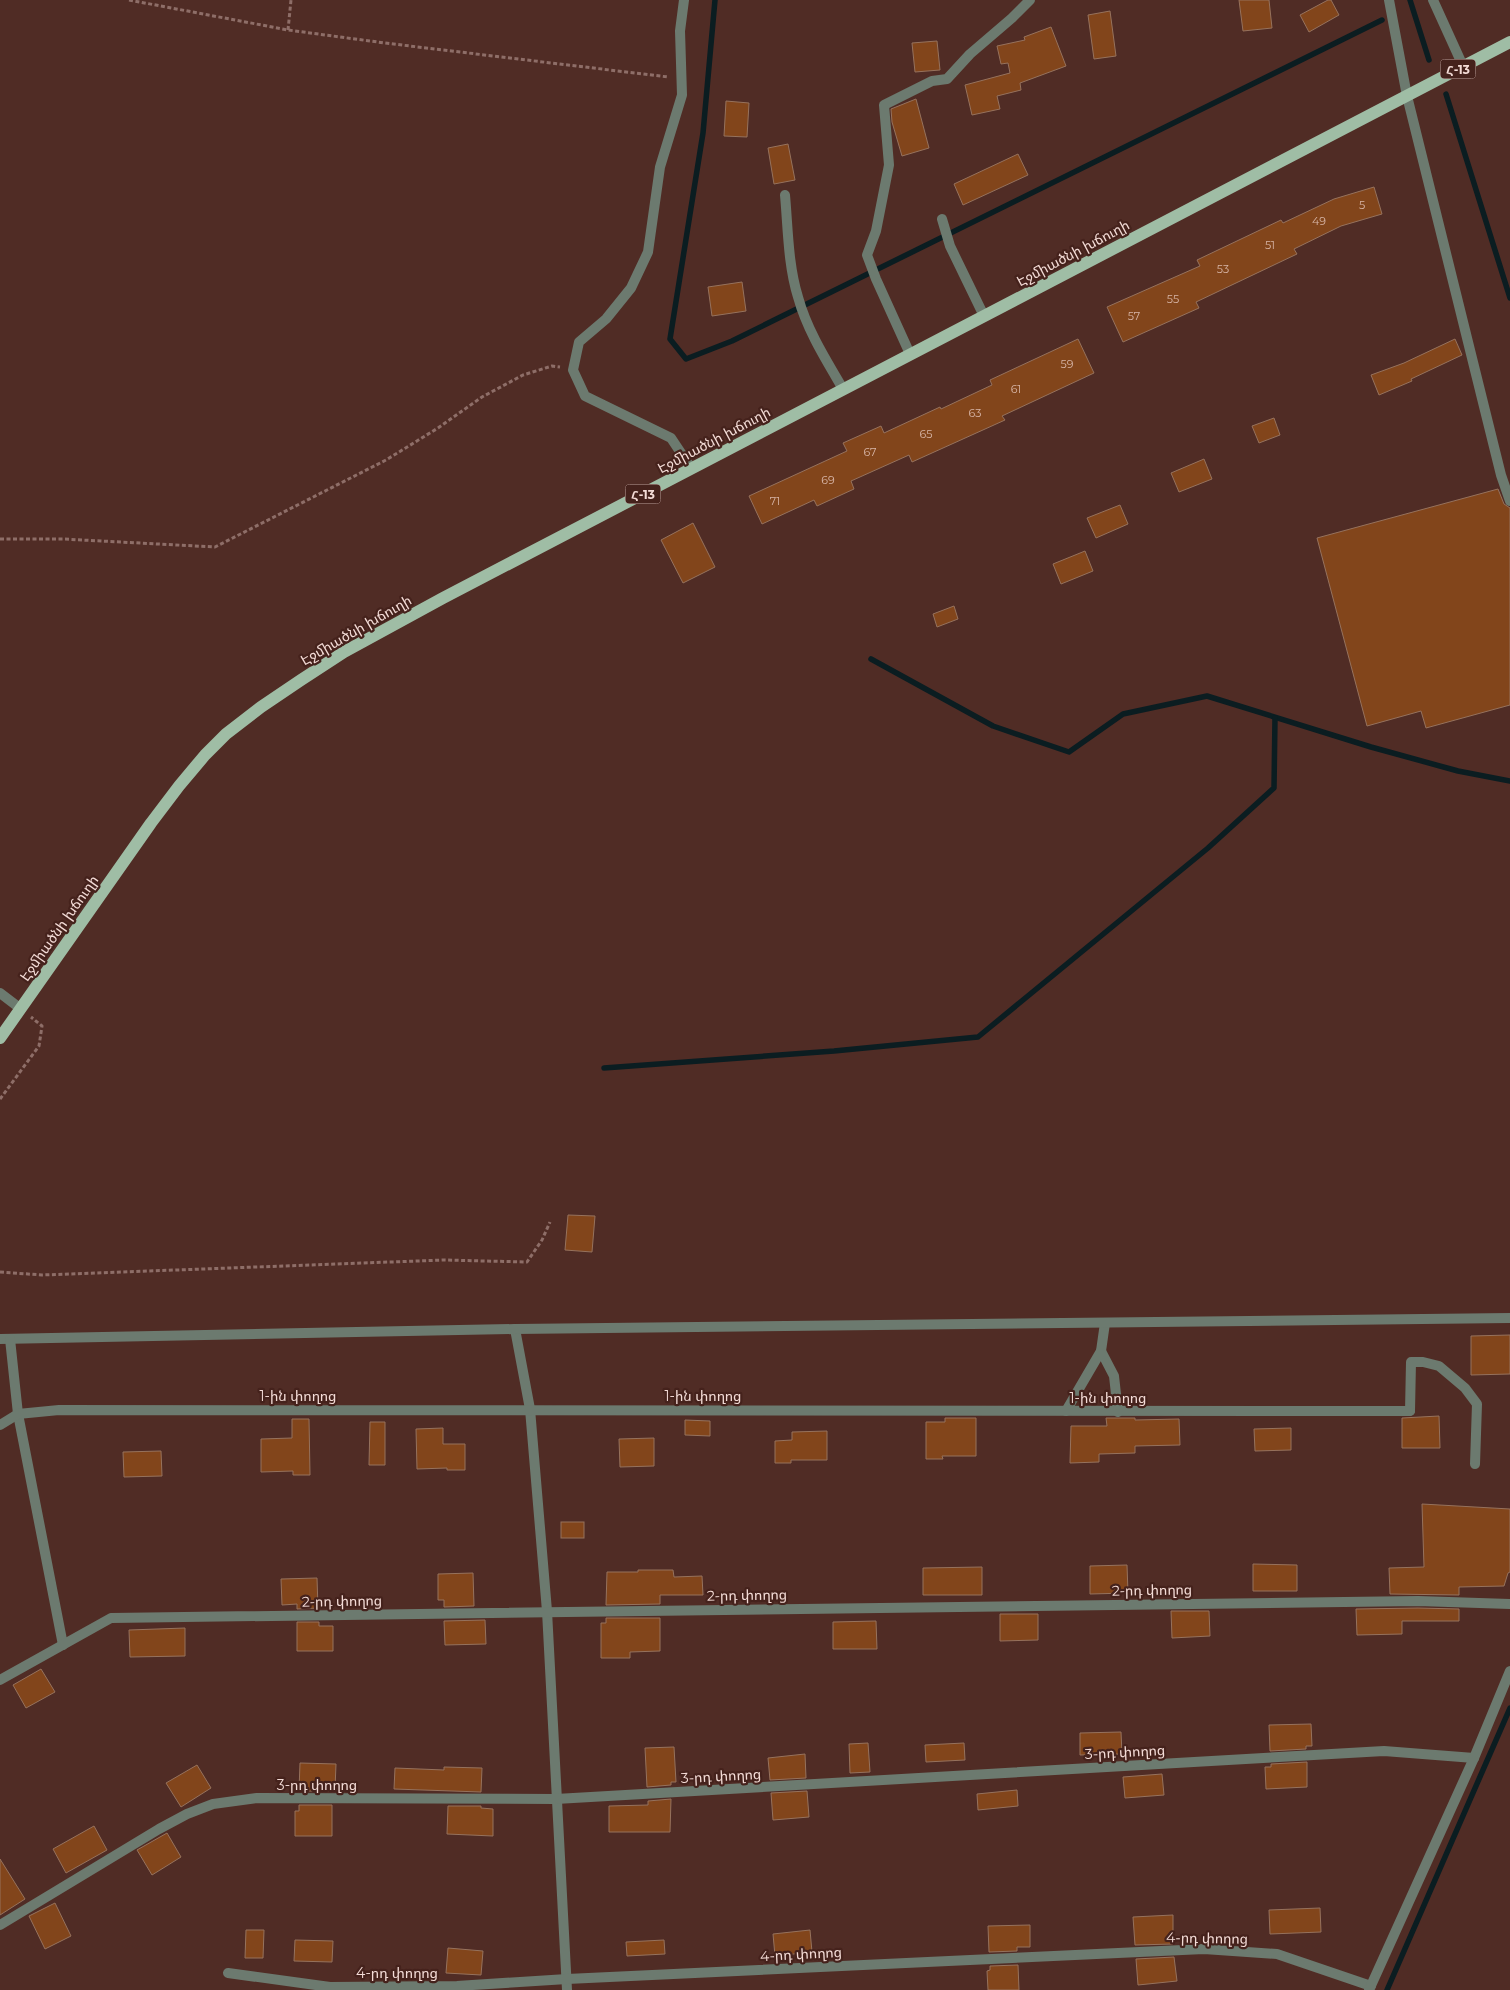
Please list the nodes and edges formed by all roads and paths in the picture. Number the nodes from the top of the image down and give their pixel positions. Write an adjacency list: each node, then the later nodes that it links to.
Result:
1 (129, 0): 7 (path)
2 (291, 0): 7 (path)
3 (684, 0): 10 (street)
4 (1030, 0): 15 (street)
5 (1389, 0): 11 (street)
6 (1433, 0): 9 (street)
7 (288, 30): 10 (path)
8 (1510, 42): 9 (main road, Էջմիածնի խճուղի / Հ-13)
9 (1463, 66): 11 (main road, Էջմիածնի խճուղի / Հ-13)
10 (681, 78): 16 (street)
11 (1407, 96): 14 (main road, Էջմիածնի խճուղի / Հ-13); 19 (street)
12 (784, 195): 17 (street)
13 (942, 219): 14 (street)
14 (984, 316): 15 (main road, Էջմիածնի խճուղի / Հ-13)
15 (910, 354): 17 (main road, Էջմիածնի խճուղի / Հ-13)
16 (573, 370): 18 (street); 20 (path)
17 (843, 390): 18 (main road, Էջմիածնի խճուղի / Հ-13)
18 (691, 468): 22 (main road, Էջմիածնի խճուղի / Հ-13)
19 (1510, 500)
20 (0, 539)
21 (0, 993): 22 (street)
22 (21, 1009): 23 (main road, Էջմիածնի խճուղի / Հ-13); 24 (path)
23 (0, 1038)
24 (0, 1099)
25 (550, 1222): 26 (path)
26 (0, 1272)
27 (1510, 1318): 28 (street)
28 (1104, 1323): 29 (street); 31 (street)
29 (515, 1329): 30 (street); 32 (street)
30 (5, 1339): 35 (street)
31 (1101, 1351): 33 (street); 34 (street)
32 (530, 1409): 33 (street, 1-ին փողոց); 35 (street, 1-ին փողոց); 39 (street)
33 (1066, 1411): 34 (street, 1-ին փողոց)
34 (1118, 1412): 37 (street, 1-ին փողոց)
35 (18, 1414): 36 (street, 1-ին փողոց); 40 (street)
36 (0, 1425)
37 (1475, 1464)
38 (1510, 1604): 39 (street, 2-րդ փողոց)
39 (547, 1611): 40 (street, 2-րդ փողոց); 44 (street)
40 (62, 1645): 42 (street, 2-րդ փողոց)
41 (1510, 1671): 43 (street)
42 (0, 1680)
43 (1474, 1758): 44 (street, 3-րդ փողոց); 48 (street)
44 (556, 1799): 45 (street, 3-րդ փողոց); 47 (street)
45 (0, 1925)
46 (228, 1973): 47 (street, 4-րդ փողոց)
47 (566, 1979): 48 (street, 4-րդ փողոց); 49 (street)
48 (1370, 1988)
49 (567, 1990)

